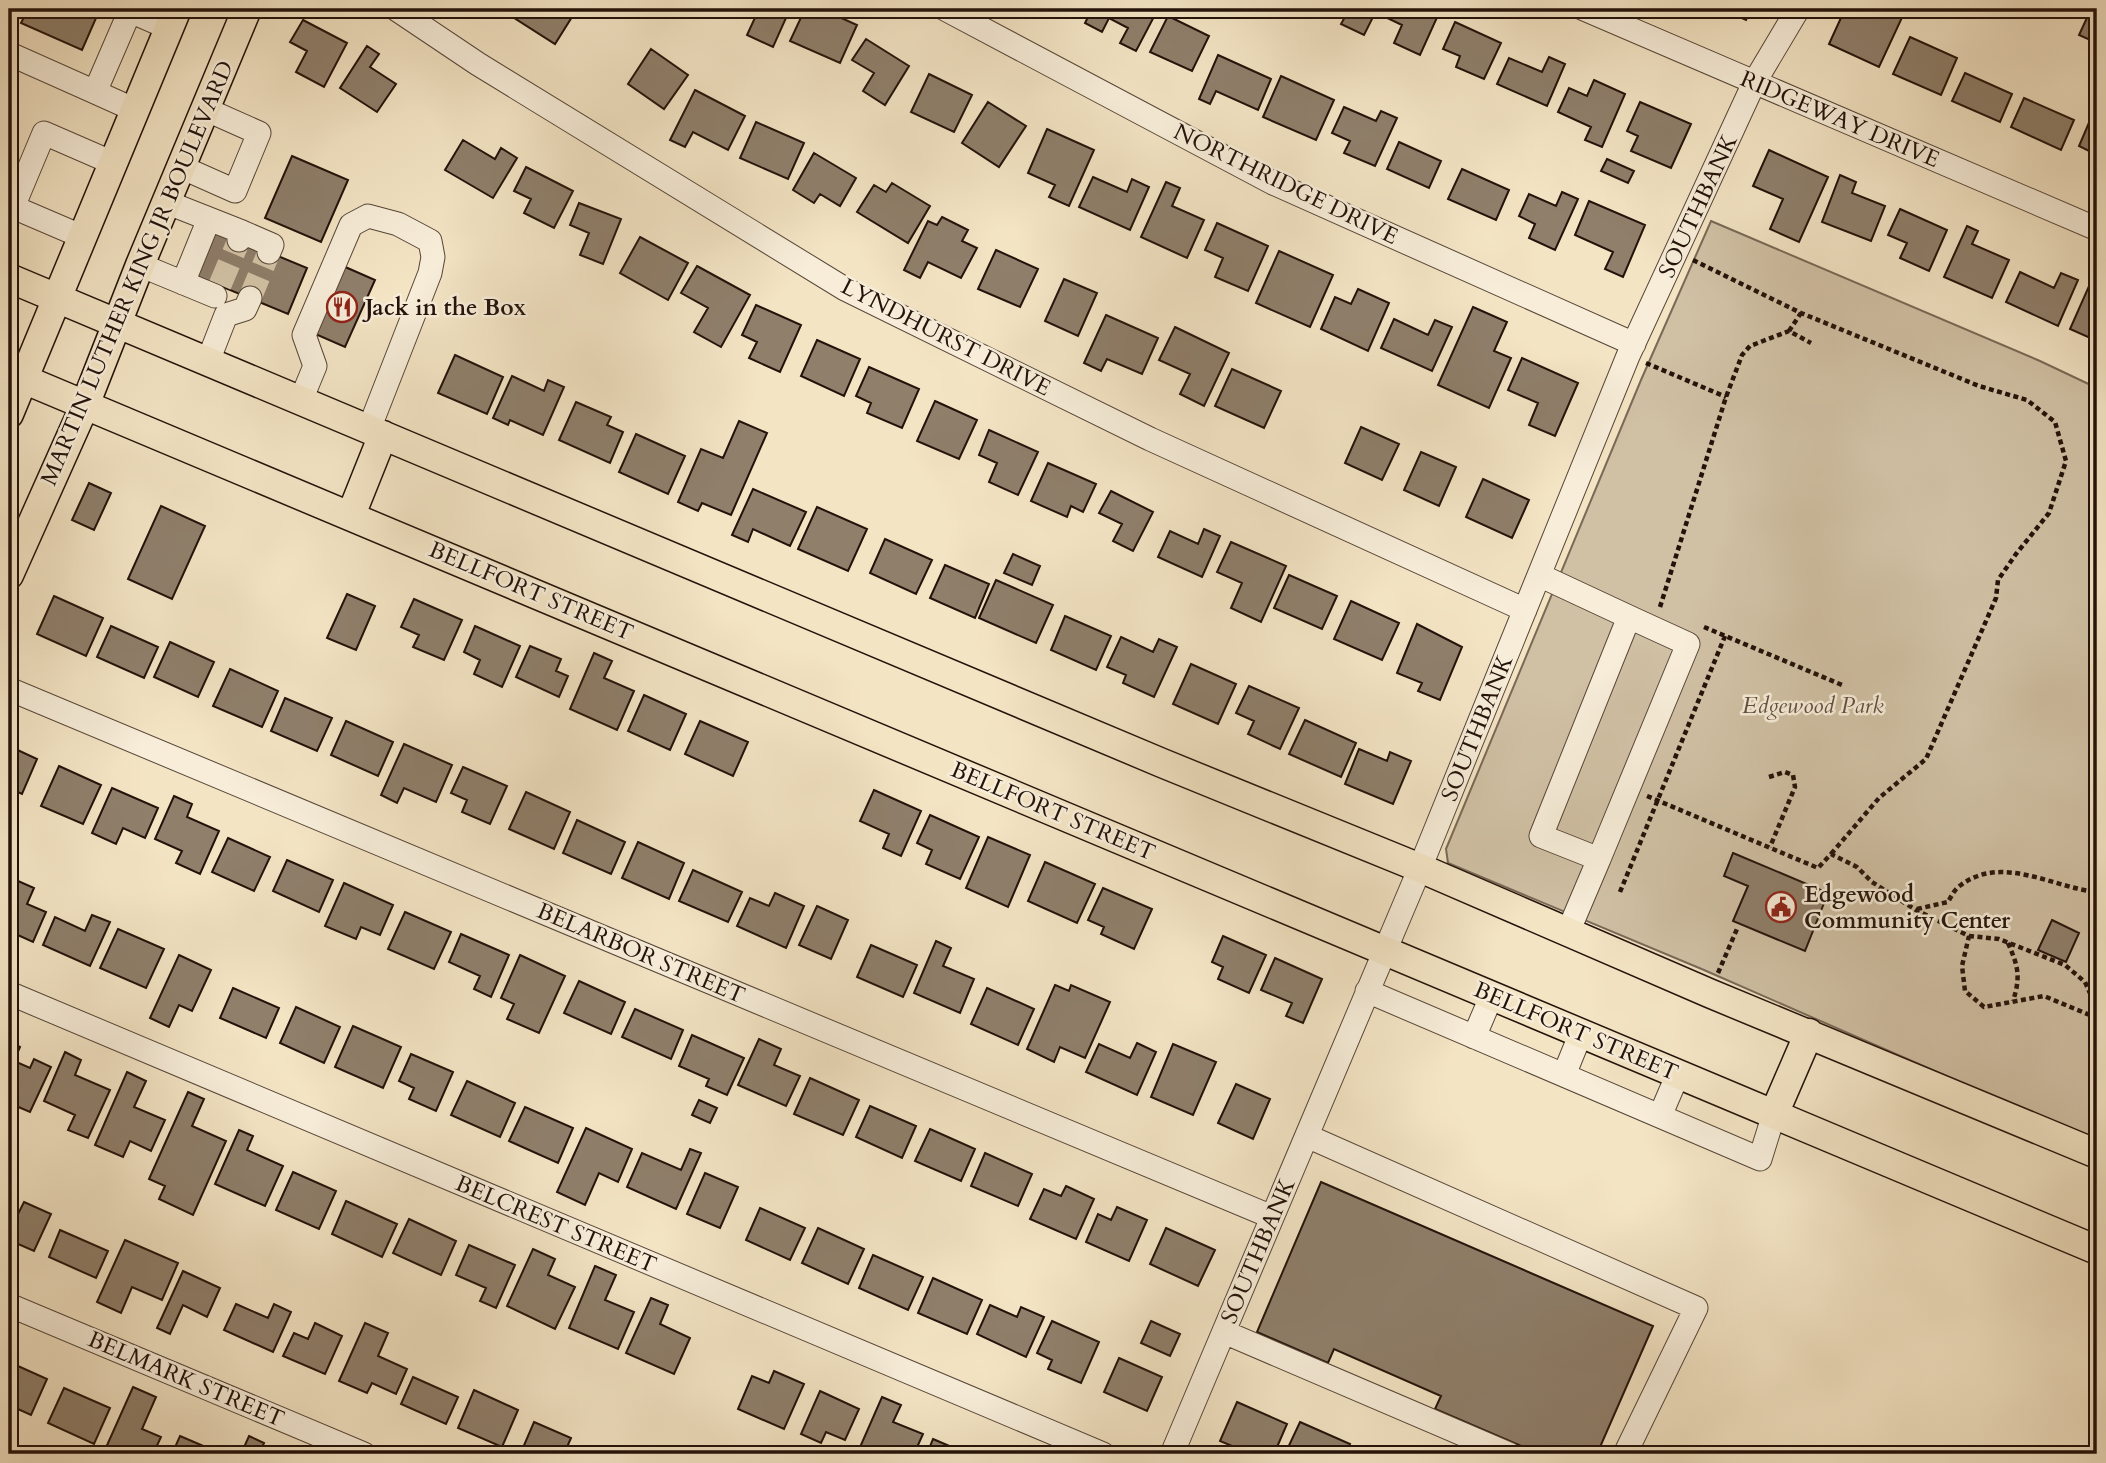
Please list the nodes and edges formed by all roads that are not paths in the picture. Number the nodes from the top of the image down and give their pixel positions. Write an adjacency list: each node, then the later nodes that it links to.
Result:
1 (247, 9): 10 (main road, MARTIN LUTHER KING JR BOULEVARD)
2 (397, 9): 37 (street, LYNDHURST DRIVE)
3 (945, 9): 27 (street, NORTHRIDGE DRIVE)
4 (1584, 9): 8 (street, RIDGEWAY DRIVE)
5 (1798, 9): 8 (street, SOUTHBANK)
6 (173, 18): 9 (street); 11 (main road)
7 (12, 55): 9 (street)
8 (1755, 83): 17 (street, RIDGEWAY DRIVE); 27 (street, SOUTHBANK)
9 (94, 92): 11 (street)
10 (205, 109): 13 (main road, MARTIN LUTHER KING JR BOULEVARD); 13 (street)
11 (135, 110): 12 (main road)
12 (113, 163): 15 (street); 18 (main road)
13 (181, 167): 14 (main road, MARTIN LUTHER KING JR BOULEVARD)
14 (166, 202): 16 (street); 20 (main road, MARTIN LUTHER KING JR BOULEVARD)
15 (11, 206): 18 (street)
16 (209, 219): 19 (street); 22 (street)
17 (2097, 229)
18 (83, 237): 24 (main road)
19 (269, 252)
20 (140, 265): 22 (street); 26 (main road, MARTIN LUTHER KING JR BOULEVARD)
21 (9, 278): 24 (main road)
22 (183, 283): 25 (street)
23 (250, 298): 25 (street)
24 (58, 299): 26 (main road); 29 (main road)
25 (221, 299): 28 (street)
26 (118, 323): 28 (main road); 31 (main road, MARTIN LUTHER KING JR BOULEVARD)
27 (1631, 350): 36 (street, SOUTHBANK)
28 (208, 361): 30 (main road)
29 (16, 376): 31 (main road, BELLFORT STREET); 32 (main road)
30 (300, 400): 33 (main road); 33 (street)
31 (85, 405): 34 (main road, BELLFORT STREET); 35 (main road, MARTIN LUTHER KING JR BOULEVARD)
32 (9, 414)
33 (376, 432): 34 (main road); 41 (main road)
34 (351, 515): 43 (main road, BELLFORT STREET)
35 (9, 575)
36 (1539, 575): 37 (street, SOUTHBANK); 38 (street)
37 (1525, 610): 41 (street, SOUTHBANK)
38 (1629, 617): 40 (street); 40 (street)
39 (9, 689): 56 (street, BELARBOR STREET)
40 (1599, 859): 42 (street)
41 (1420, 868): 42 (main road); 43 (street, SOUTHBANK)
42 (1568, 932): 48 (main road)
43 (1385, 951): 44 (street, SOUTHBANK); 46 (main road, BELLFORT STREET)
44 (1367, 991): 49 (street); 54 (street, SOUTHBANK)
45 (9, 993): 61 (street, BELCREST STREET)
46 (1492, 995): 47 (main road, BELLFORT STREET); 49 (street)
47 (1581, 1033): 50 (main road, BELLFORT STREET); 51 (street)
48 (1809, 1033): 52 (main road); 55 (main road)
49 (1474, 1037): 51 (street)
50 (1678, 1074): 52 (main road, BELLFORT STREET); 53 (street)
51 (1564, 1075): 53 (street)
52 (1773, 1114): 53 (street); 57 (main road, BELLFORT STREET)
53 (1660, 1116)
54 (1307, 1136): 56 (street, SOUTHBANK); 64 (street)
55 (2097, 1154)
56 (1272, 1217): 59 (street, SOUTHBANK)
57 (2097, 1250)
58 (9, 1304): 60 (street, BELMARK STREET)
59 (1224, 1332): 62 (street, SOUTHBANK); 63 (street)
60 (364, 1454)
61 (1102, 1454)
62 (1172, 1454)
63 (1510, 1454)
64 (1625, 1454)

